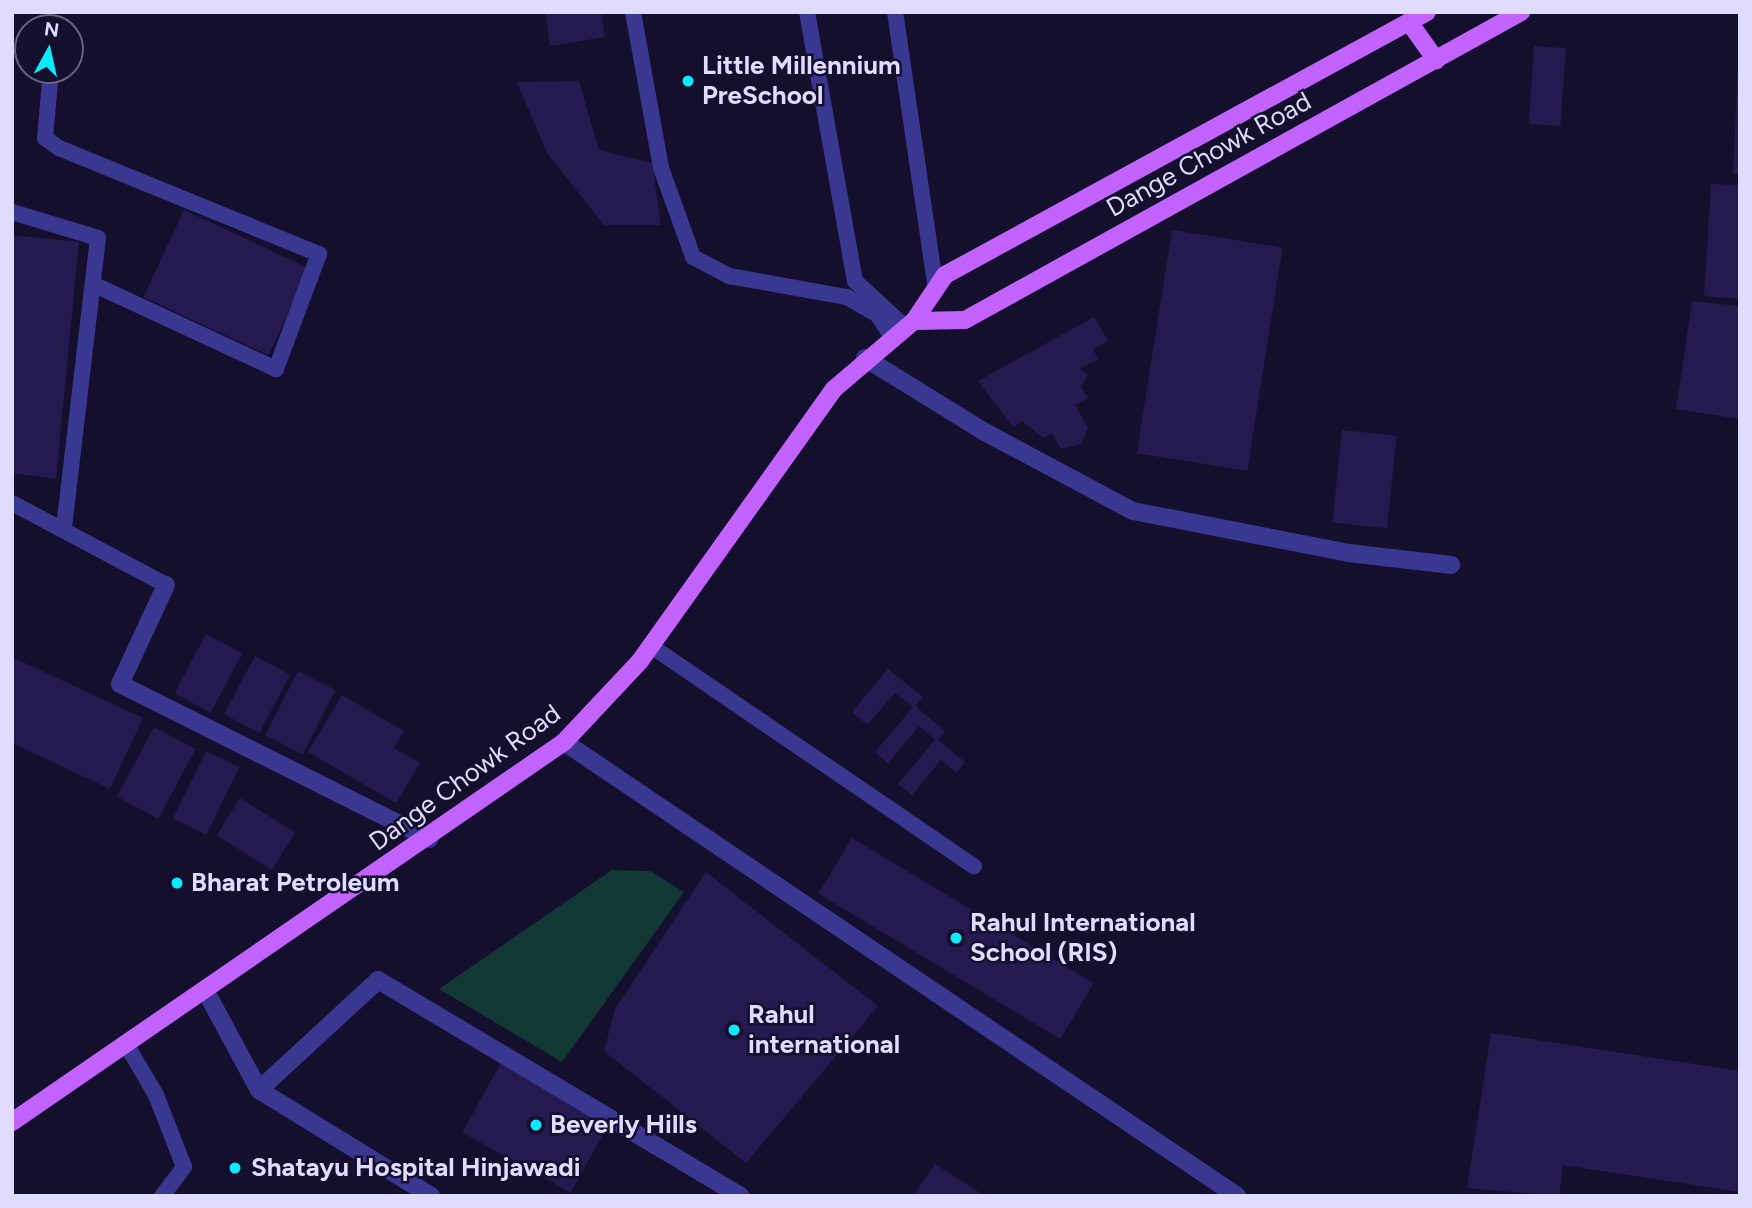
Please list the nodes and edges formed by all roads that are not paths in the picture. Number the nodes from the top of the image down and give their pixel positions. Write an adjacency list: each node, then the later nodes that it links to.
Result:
1 (633, 12): 12 (lane)
2 (807, 12): 12 (lane)
3 (895, 12): 11 (lane)
4 (1427, 12): 6 (main road, Dange Chowk Road)
5 (1521, 12): 7 (main road, Dange Chowk Road)
6 (1409, 23): 7 (main road); 11 (main road, Dange Chowk Road)
7 (1436, 60): 12 (main road, Dange Chowk Road)
8 (50, 84): 10 (lane)
9 (12, 212): 10 (lane)
10 (93, 284): 15 (lane)
11 (936, 289): 12 (main road, Dange Chowk Road)
12 (904, 328): 13 (main road, Dange Chowk Road)
13 (865, 358): 16 (street); 18 (main road, Dange Chowk Road)
14 (12, 503): 15 (lane)
15 (64, 529): 17 (lane)
16 (1451, 565)
17 (166, 585): 20 (street)
18 (650, 646): 19 (main road, Dange Chowk Road); 21 (lane)
19 (564, 742): 20 (main road, Dange Chowk Road); 29 (street)
20 (429, 839): 22 (main road, Dange Chowk Road)
21 (974, 866)
22 (205, 990): 23 (main road, Dange Chowk Road); 24 (street)
23 (125, 1044): 25 (main road, Dange Chowk Road); 26 (lane)
24 (259, 1090): 27 (street); 28 (street)
25 (12, 1122)
26 (162, 1196)
27 (431, 1196)
28 (741, 1196)
29 (1237, 1196)

